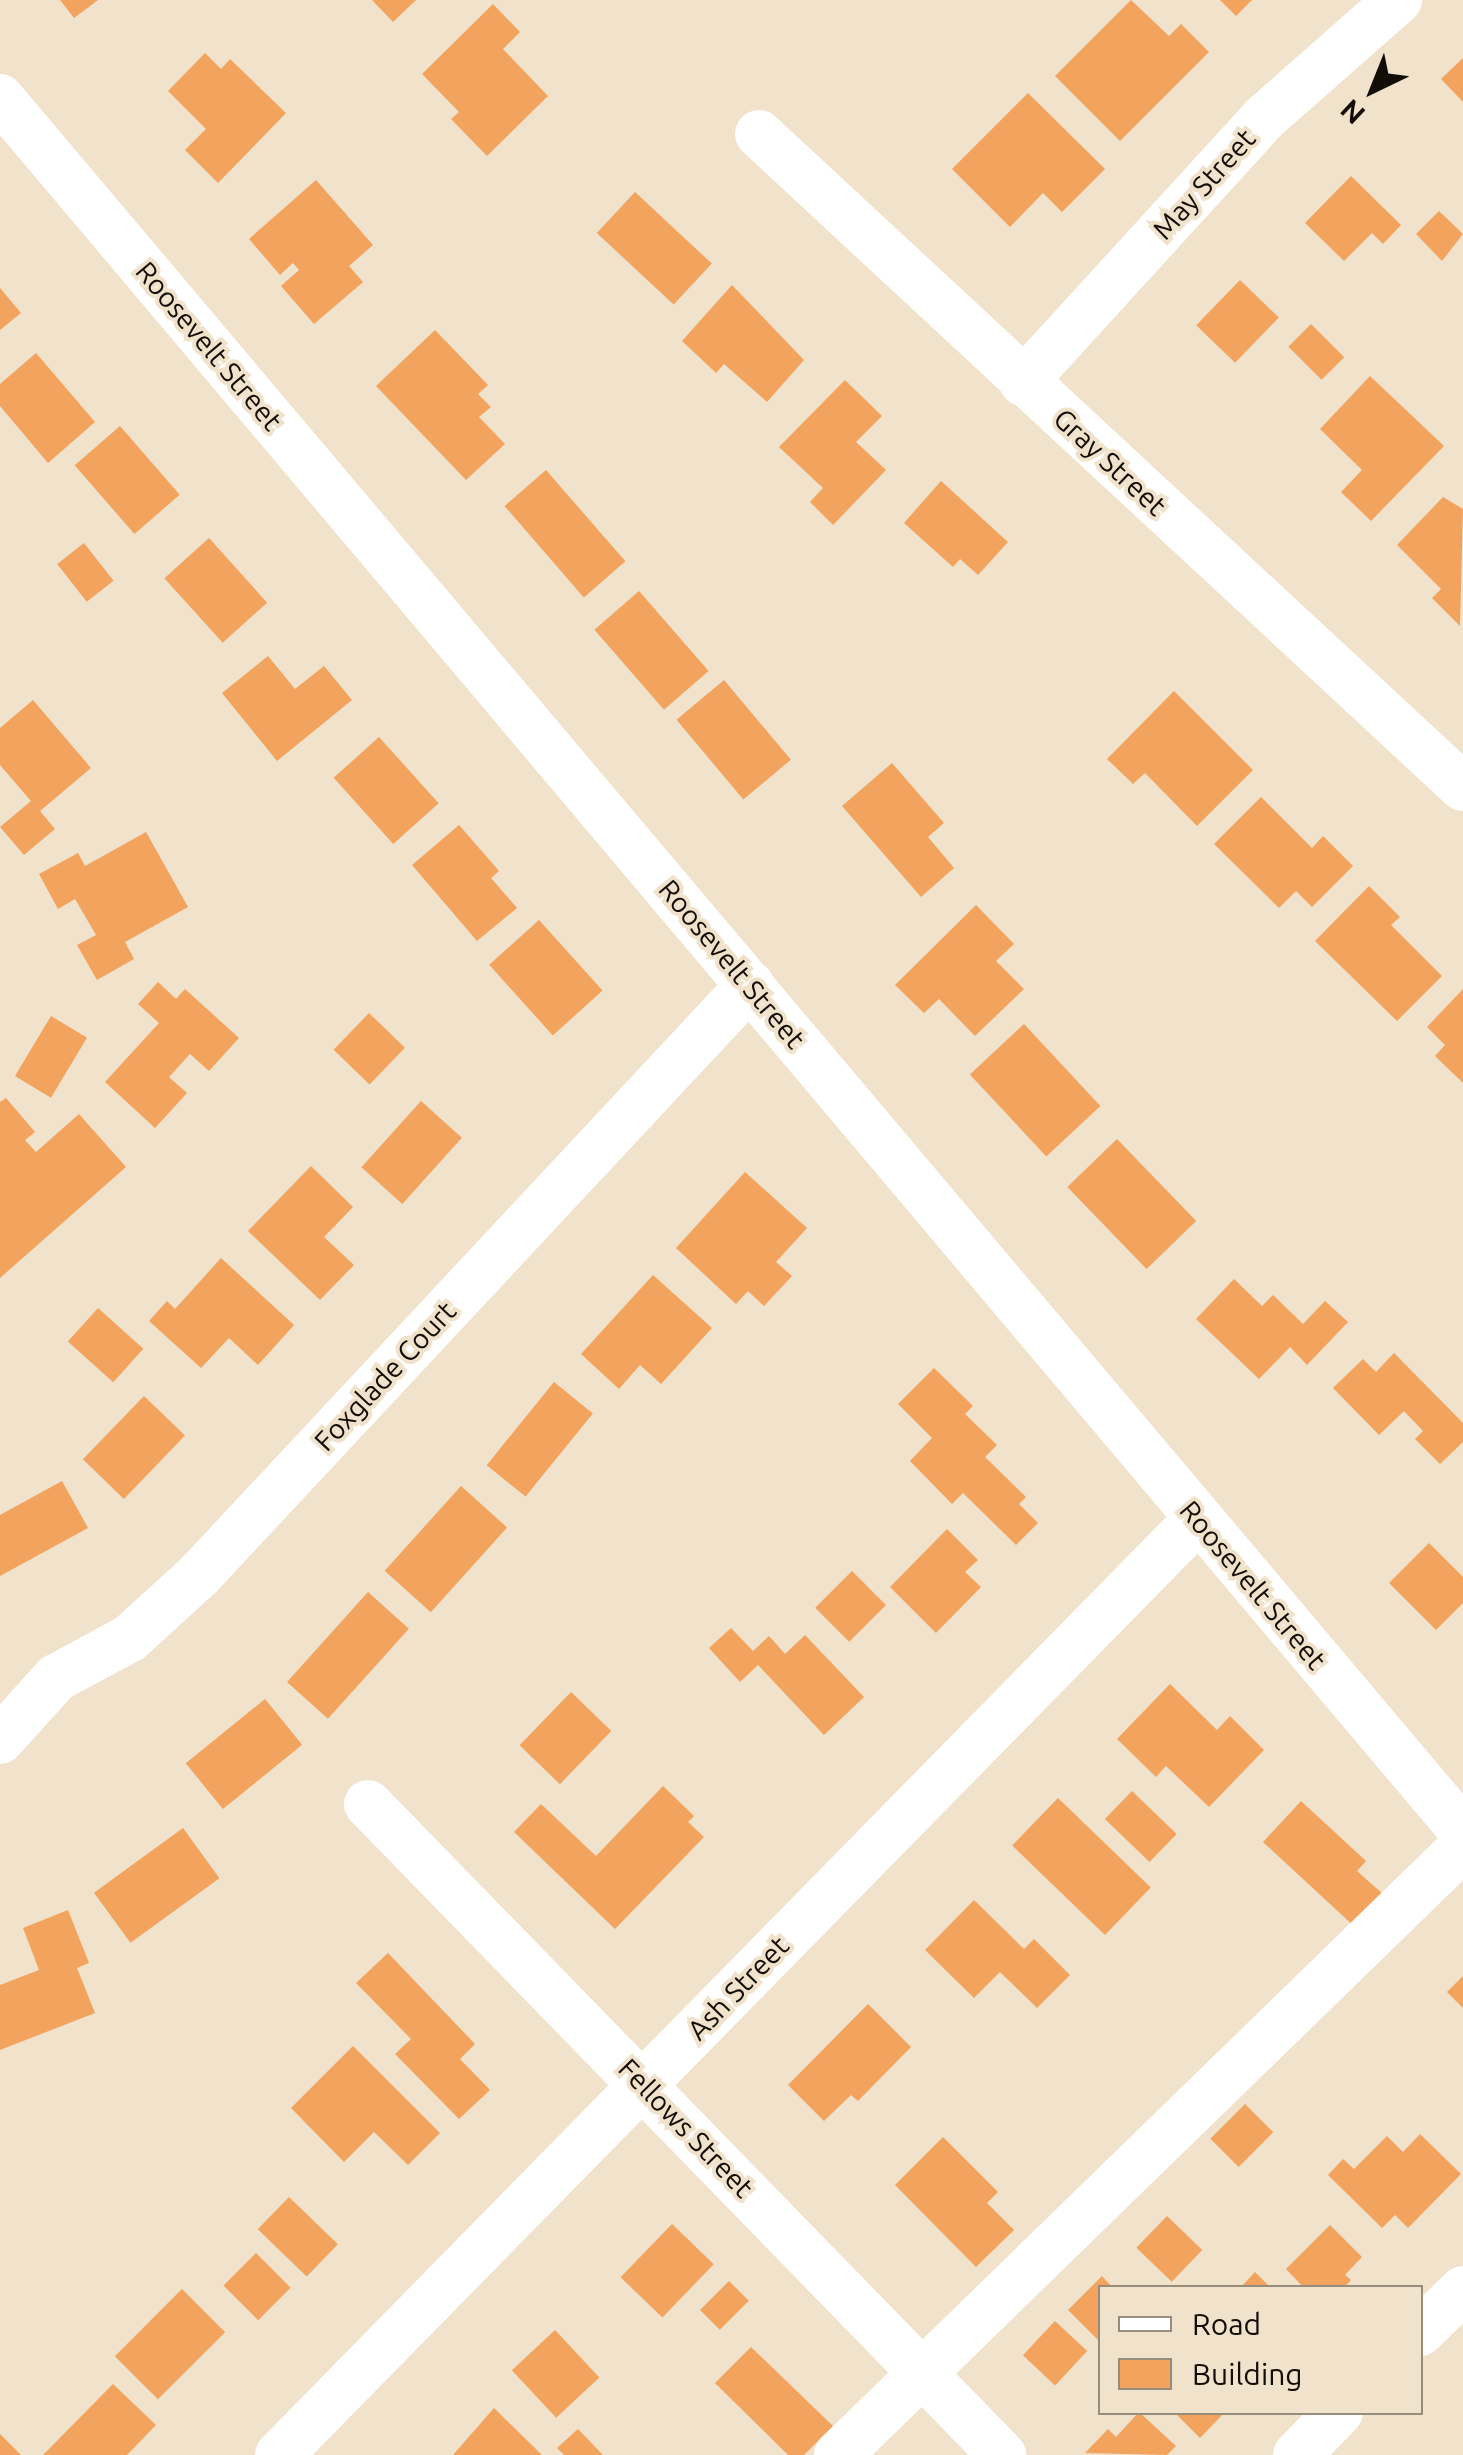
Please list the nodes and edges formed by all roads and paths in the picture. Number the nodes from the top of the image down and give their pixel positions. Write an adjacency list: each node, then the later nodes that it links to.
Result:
1 (1398, 0): 4 (street, May Street)
2 (0, 98): 6 (street, Roosevelt Street)
3 (759, 134): 4 (street, Gray Street)
4 (1023, 382): 5 (street, Gray Street)
5 (1463, 787)
6 (750, 985): 7 (street, Roosevelt Street); 8 (street, Foxglade Court)
7 (1197, 1520): 10 (street, Roosevelt Street); 12 (street, Ash Street)
8 (0, 1740)
9 (368, 1804): 12 (street, Fellows Street)
10 (1463, 1831)
11 (1463, 1847): 15 (street)
12 (644, 2084): 15 (street, Fellows Street); 17 (street, Ash Street)
13 (1463, 2290): 14 (street)
14 (1423, 2329)
15 (921, 2372): 18 (street); 19 (street, Fellows Street)
16 (1336, 2415): 20 (street)
17 (279, 2455)
18 (838, 2455)
19 (1002, 2455)
20 (1296, 2455)

